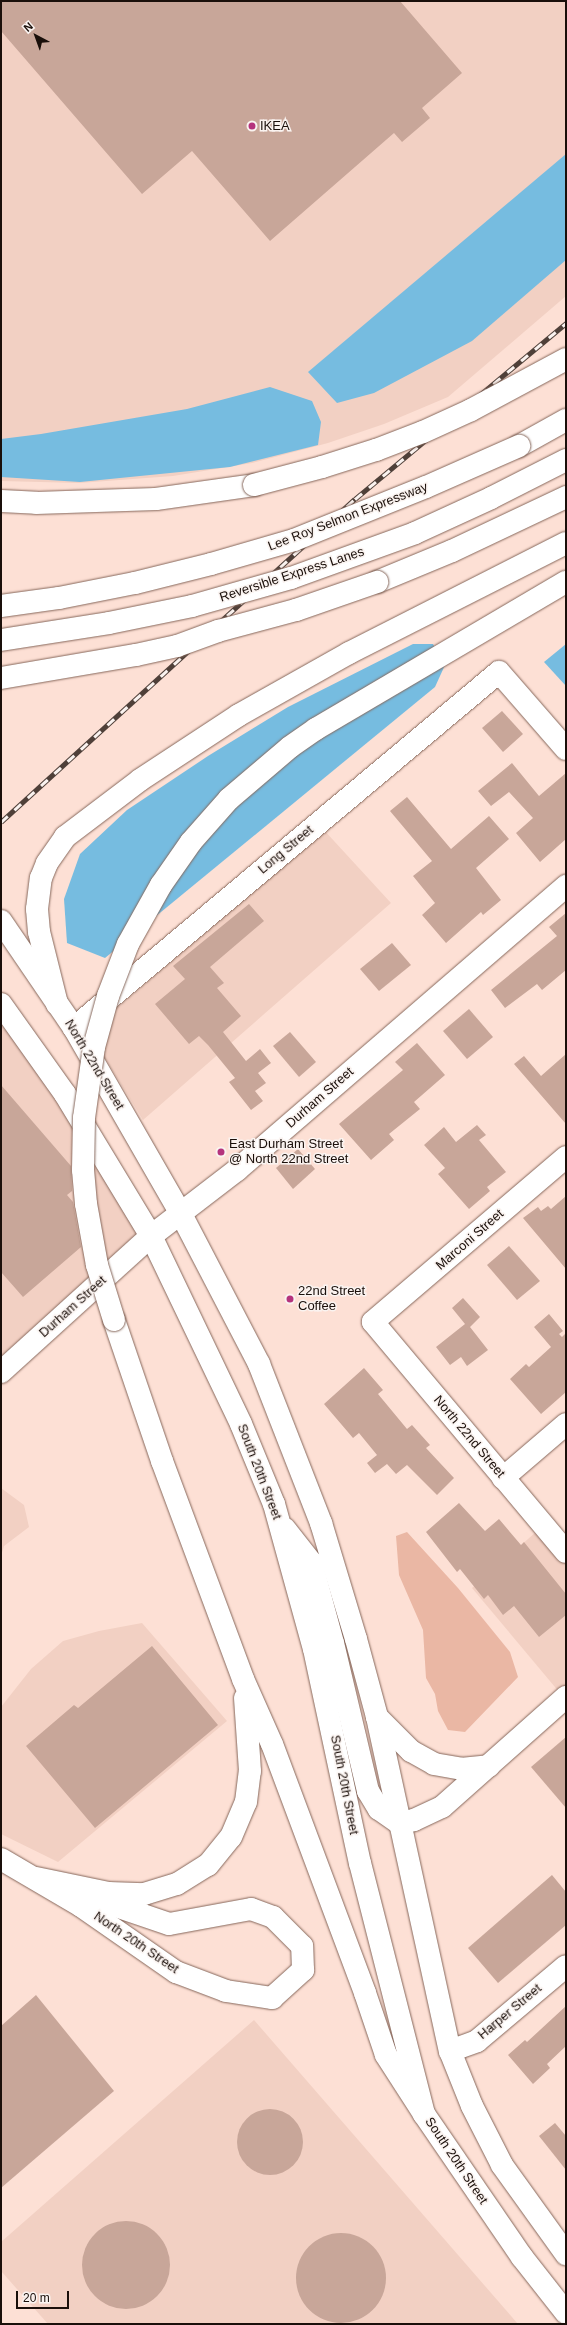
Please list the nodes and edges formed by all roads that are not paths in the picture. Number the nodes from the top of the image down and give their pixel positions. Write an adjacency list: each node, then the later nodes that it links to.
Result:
1 (566, 359): 5 (main road, bridge)
2 (566, 420): 8 (main road, Lee Roy Selmon Expressway, bridge)
3 (566, 460): 9 (main road, Reversible Express Lanes, bridge)
4 (566, 497): 10 (main road, bridge)
5 (1, 501)
6 (566, 543): 15 (main road)
7 (566, 582): 26 (main road, bridge)
8 (1, 606)
9 (1, 640)
10 (1, 678)
11 (566, 749): 16 (main road, Long Street)
12 (566, 886): 18 (main road, Durham Street)
13 (1, 921): 15 (main road, North 22nd Street)
14 (1, 1004): 19 (main road)
15 (57, 1004): 16 (main road, North 22nd Street)
16 (74, 1028): 18 (main road, North 22nd Street)
17 (566, 1157): 20 (main road, Marconi Street)
18 (181, 1214): 19 (main road, Durham Street); 28 (main road)
19 (151, 1236): 21 (main road, Durham Street); 24 (main road, South 20th Street)
20 (373, 1322): 23 (main road, North 22nd Street)
21 (1, 1372)
22 (566, 1424): 23 (main road)
23 (503, 1478): 25 (main road, North 22nd Street)
24 (278, 1520): 30 (main road); 35 (main road, South 20th Street)
25 (566, 1552)
26 (243, 1679): 32 (main road); 35 (main road)
27 (566, 1697): 29 (main road)
28 (376, 1717): 29 (main road); 30 (main road)
29 (489, 1766): 30 (main road)
30 (399, 1823): 34 (main road)
31 (1, 1859): 32 (main road, North 20th Street)
32 (36, 1878): 32 (main road, North 20th Street)
33 (566, 1966): 34 (main road, Harper Street)
34 (450, 2051): 36 (main road)
35 (424, 2114): 37 (main road, South 20th Street)
36 (566, 2253)
37 (566, 2313)

